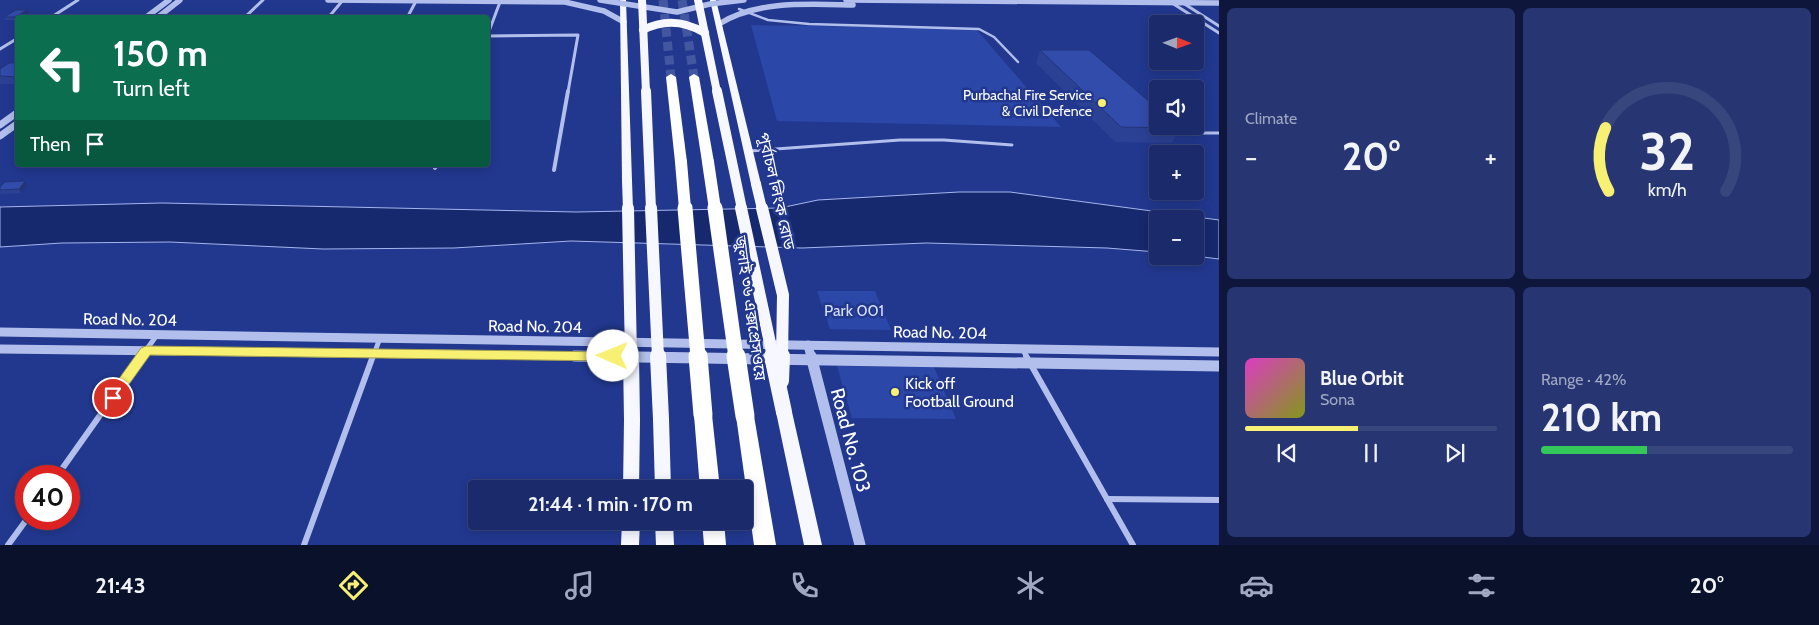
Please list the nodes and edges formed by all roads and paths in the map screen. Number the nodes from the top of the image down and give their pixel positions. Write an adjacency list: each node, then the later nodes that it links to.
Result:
1 (78, 0): 21 (street)
2 (169, 0): 22 (street)
3 (180, 0): 23 (street)
4 (263, 0): 24 (street)
5 (328, 0): 6 (street)
6 (343, 0): 12 (street); 25 (street)
7 (600, 0): 16 (street, bridge)
8 (623, 0): 27 (main road)
9 (713, 0): 28 (main road, পূর্বাচল লিংক রোড)
10 (744, 0): 17 (street, bridge)
11 (846, 0): 15 (street)
12 (416, 1): 14 (street); 26 (street)
13 (1172, 1): 15 (street); 18 (street); 33 (street)
14 (500, 2): 27 (street); 30 (street)
15 (1025, 2): 20 (street)
16 (642, 3): 17 (street, bridge); 31 (main road, bridge)
17 (699, 3): 32 (main road, bridge)
18 (1183, 3): 19 (street); 29 (street)
19 (1219, 3)
20 (739, 9): 28 (street); 37 (lane)
21 (55, 15)
22 (149, 15)
23 (161, 15)
24 (247, 15)
25 (330, 15)
26 (408, 15)
27 (624, 22): 63 (main road, bridge)
28 (719, 24): 47 (main road, পূর্বাচল লিংক রোড)
29 (1219, 26)
30 (490, 30)
31 (643, 30): 32 (main road, bridge); 64 (main road, bridge)
32 (705, 33): 61 (main road, bridge)
33 (1219, 34)
34 (490, 35): 48 (street)
35 (15, 40): 36 (street)
36 (0, 49)
37 (1018, 62)
38 (670, 77): 65 (highway, bridge)
39 (694, 77): 77 (highway, জুলাই ৩৬ এক্সপ্রেসওয়ে, bridge)
40 (15, 114): 41 (street)
41 (0, 125)
42 (15, 125): 45 (street)
43 (1204, 133): 44 (lane)
44 (1219, 133)
45 (0, 136)
46 (1012, 145): 47 (lane)
47 (748, 151): 61 (main road, পূর্বাচল লিংক রোড, bridge)
48 (554, 170)
49 (0, 332): 50 (street, Road No. 204)
50 (157, 335): 51 (street, Road No. 204); 55 (street)
51 (380, 338): 52 (street, Road No. 204); 57 (street)
52 (808, 345): 53 (street, Road No. 204); 58 (street, Road No. 103)
53 (1022, 348): 56 (street, Road No. 204); 59 (street)
54 (0, 349): 55 (street, Road No. 204)
55 (146, 351): 57 (street, Road No. 204); 62 (street)
56 (1219, 352)
57 (374, 354): 58 (street, Road No. 204); 73 (street)
58 (811, 359): 59 (street, Road No. 204); 79 (street, Road No. 103)
59 (1030, 364): 60 (street, Road No. 204); 66 (street)
60 (1219, 366)
61 (780, 393): 78 (main road, bridge)
62 (65, 465)
63 (631, 480)
64 (663, 480)
65 (709, 480)
66 (1107, 499): 67 (street); 80 (street)
67 (1219, 500)
68 (19, 530): 72 (street)
69 (631, 530): 74 (main road)
70 (664, 530): 75 (main road)
71 (713, 530): 76 (highway)
72 (8, 545)
73 (304, 545)
74 (630, 545)
75 (665, 545)
76 (715, 545)
77 (765, 545)
78 (813, 545)
79 (860, 545)
80 (1133, 545)

